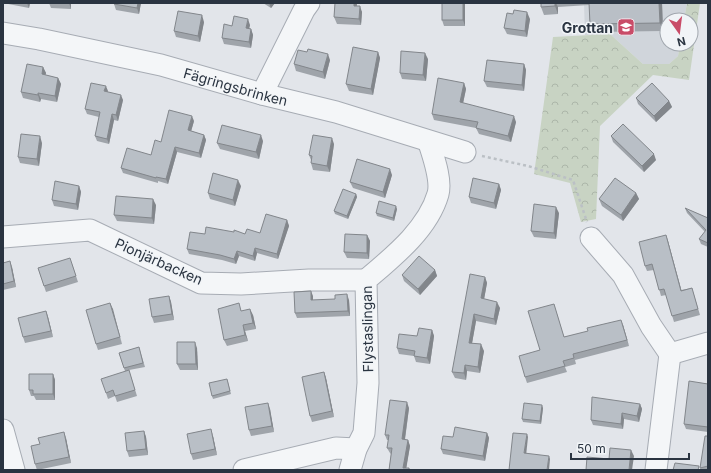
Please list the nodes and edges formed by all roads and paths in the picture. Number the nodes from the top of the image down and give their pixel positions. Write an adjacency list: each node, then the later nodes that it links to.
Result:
1 (309, 3): 3 (street)
2 (3, 33): 3 (street, Fägringsbrinken)
3 (262, 94): 4 (street, Fägringsbrinken)
4 (429, 143): 5 (street, Fägringsbrinken); 8 (street, Flystaslingan)
5 (465, 152): 7 (path)
6 (3, 237): 8 (street, Pionjärbacken)
7 (590, 238): 10 (street)
8 (366, 280): 12 (street, Flystaslingan)
9 (708, 343): 10 (street)
10 (670, 354): 16 (street)
11 (3, 430): 13 (street)
12 (356, 449): 14 (street); 15 (street, Flystaslingan)
13 (14, 470)
14 (244, 470)
15 (350, 470)
16 (656, 470)

